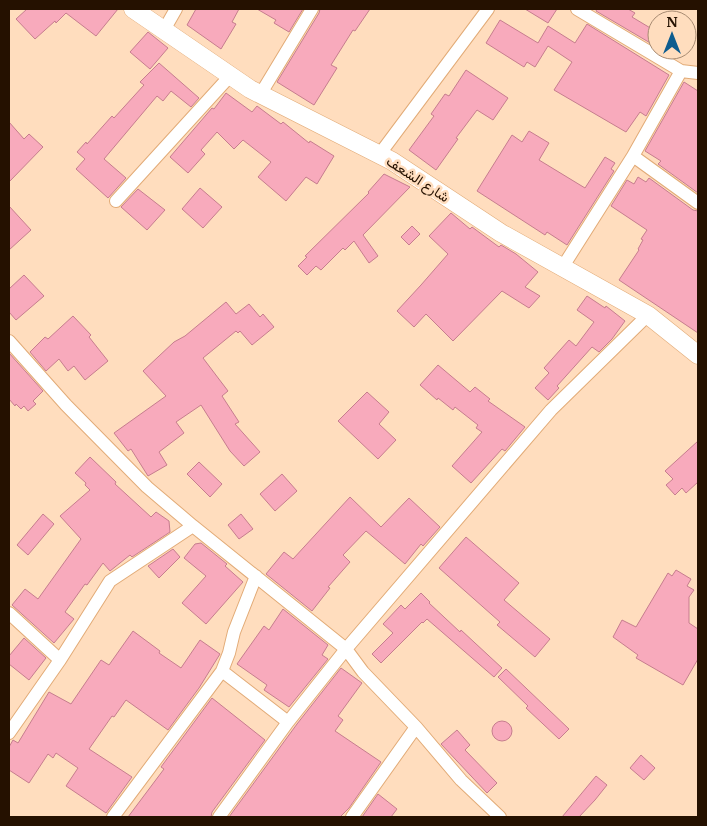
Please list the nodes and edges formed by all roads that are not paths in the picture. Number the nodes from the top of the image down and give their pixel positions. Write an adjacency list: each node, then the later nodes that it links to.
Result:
1 (133, 9): 6 (street, شارع الشعف)
2 (176, 9): 6 (street)
3 (312, 9): 10 (street)
4 (488, 9): 11 (street)
5 (577, 9): 7 (street)
6 (164, 30): 9 (street, شارع الشعف)
7 (681, 71): 8 (street); 12 (street)
8 (698, 73)
9 (230, 76): 10 (street, شارع الشعف); 13 (street)
10 (260, 95): 11 (street, شارع الشعف)
11 (379, 155): 15 (street, شارع الشعف)
12 (633, 156): 14 (street); 15 (street)
13 (116, 201)
14 (698, 203)
15 (562, 268): 16 (street, شارع الشعف)
16 (648, 315): 18 (street, شارع الشعف); 22 (street)
17 (9, 341): 19 (street)
18 (698, 355)
19 (193, 526): 20 (street); 23 (street)
20 (256, 576): 22 (street); 24 (street)
21 (9, 613): 23 (street)
22 (346, 649): 25 (street); 26 (street)
23 (60, 660): 27 (street)
24 (222, 671): 25 (street); 28 (street)
25 (288, 722): 29 (street)
26 (416, 727): 30 (street); 31 (street)
27 (9, 733)
28 (113, 817)
29 (219, 817)
30 (352, 817)
31 (500, 817)

